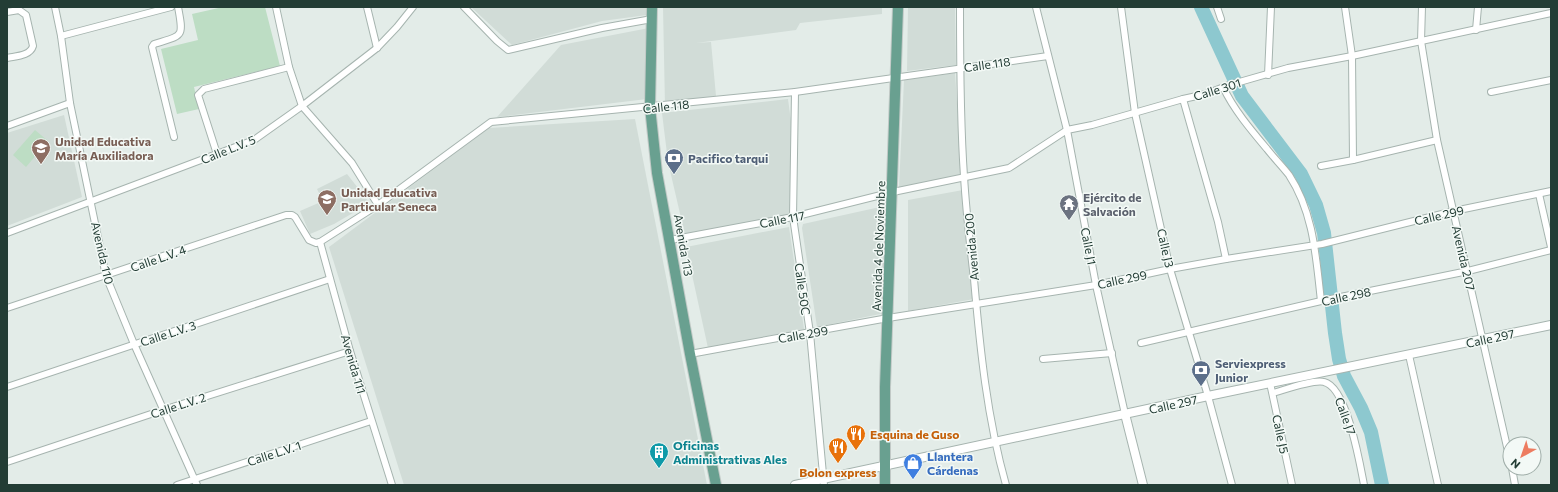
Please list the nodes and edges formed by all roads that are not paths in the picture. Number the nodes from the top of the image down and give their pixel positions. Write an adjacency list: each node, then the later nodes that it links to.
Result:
1 (55, 7): 24 (street, Avenida 110)
2 (171, 7): 24 (street)
3 (178, 7): 45 (street)
4 (276, 7): 30 (street)
5 (367, 7): 26 (street)
6 (413, 7): 26 (street, Calle L.V. 5)
7 (464, 7): 22 (street)
8 (652, 7): 22 (main road, Avenida 113)
9 (898, 7): 33 (main road, Avenida 4 de Noviembre)
10 (960, 7): 31 (street, Avenida 200)
11 (1036, 7): 27 (street, Calle J1)
12 (1121, 7): 42 (street, Calle J3)
13 (1217, 7): 21 (street)
14 (1271, 7): 32 (street)
15 (1345, 7): 28 (street)
16 (1422, 7): 25 (street, Avenida 207)
17 (1478, 7): 23 (street)
18 (1551, 7): 20 (street)
19 (7, 12): 29 (street)
20 (1551, 14): 23 (street, Calle 301)
21 (1221, 19)
22 (652, 20): 41 (main road, Avenida 113)
23 (1476, 30): 25 (street, Calle 301)
24 (61, 36): 39 (street, Avenida 110)
25 (1421, 42): 28 (street, Calle 301); 46 (street, Avenida 207)
26 (377, 48): 40 (street, Calle L.V. 5)
27 (1048, 56): 31 (street, Calle 118); 44 (street, Calle J1)
28 (1352, 56): 32 (street, Calle 301); 48 (street)
29 (7, 58)
30 (289, 67): 40 (street); 47 (street)
31 (960, 68): 33 (street, Calle 118); 50 (street, Avenida 200)
32 (1268, 75): 35 (street, Calle 301)
33 (896, 78): 36 (street, Calle 118); 52 (main road, Avenida 4 de Noviembre)
34 (1551, 80): 37 (street)
35 (1226, 86): 38 (street, Calle 301); 61 (street)
36 (795, 92): 41 (street, Calle 118); 57 (street, Calle 50C)
37 (1491, 92)
38 (1183, 99): 42 (street, Calle 301); 64 (street)
39 (70, 103): 43 (street); 54 (street, Avenida 110)
40 (302, 106): 47 (street, Calle L.V. 5); 55 (street)
41 (650, 107): 55 (street, Calle 118); 59 (main road, Avenida 113)
42 (1135, 113): 44 (street, Calle 301); 65 (street, Calle J3)
43 (7, 126)
44 (1067, 130): 50 (street, Calle 301); 69 (street, Calle J1)
45 (174, 137)
46 (1438, 140): 48 (street); 56 (street, Avenida 207)
47 (217, 154): 54 (street, Calle L.V. 5)
48 (1353, 160): 49 (street)
49 (1321, 166)
50 (964, 178): 52 (street, Calle 301); 71 (street, Avenida 200)
51 (1551, 191): 53 (street, Calle 299)
52 (893, 192): 57 (street, Calle 117); 73 (main road, Avenida 4 de Noviembre)
53 (1539, 194): 56 (street, Calle 299); 62 (street)
54 (91, 201): 58 (street, Calle L.V. 5); 67 (street, Avenida 110)
55 (378, 205): 60 (street, Calle 118)
56 (1454, 211): 61 (street, Calle 299); 66 (street, Avenida 207)
57 (793, 217): 59 (street, Calle 117); 76 (street, Calle 50C)
58 (7, 233)
59 (670, 240): 82 (main road, Avenida 113)
60 (320, 242): 67 (street, Calle L.V. 4); 68 (street, Avenida 111)
61 (1314, 244): 64 (street, Calle 299); 70 (street)
62 (1551, 247)
63 (1551, 250): 66 (street, Calle 298)
64 (1226, 258): 65 (street, Calle 299)
65 (1170, 268): 69 (street, Calle 299); 75 (street, Calle J3)
66 (1468, 271): 70 (street, Calle 298); 77 (street, Avenida 207)
67 (106, 276): 72 (street, Calle L.V. 4); 79 (street, Avenida 110)
68 (330, 279): 79 (street, Calle L.V. 3); 80 (street, Avenida 111)
69 (1096, 285): 71 (street, Calle 299); 81 (street, Calle J1)
70 (1322, 301): 75 (street, Calle 298)
71 (976, 304): 73 (street, Calle 299); 93 (street, Avenida 200)
72 (7, 308)
73 (888, 318): 76 (street, Calle 299); 95 (main road, Avenida 4 de Noviembre)
74 (1551, 326): 77 (street, Calle 297)
75 (1188, 332): 78 (street, Calle 298); 88 (street, Calle J3)
76 (810, 333): 82 (street, Calle 299); 97 (street, Calle 50C)
77 (1483, 340): 83 (street, Calle 297); 92 (street, Avenida 207)
78 (1141, 343)
79 (134, 344): 86 (street, Calle L.V. 3); 89 (street, Avenida 110)
80 (350, 351): 89 (street, Calle L.V. 2); 91 (street, Avenida 111)
81 (1112, 353): 84 (street); 90 (street, Calle J1)
82 (690, 354): 100 (main road, Avenida 113)
83 (1409, 355): 85 (street, Calle 297); 108 (street)
84 (1043, 359)
85 (1270, 383): 87 (street, Calle J5); 88 (street, Calle 297)
86 (7, 387)
87 (1273, 392): 106 (street, Calle J5); 107 (street, Calle J7)
88 (1208, 396): 90 (street, Calle 297); 105 (street, Calle J3)
89 (163, 410): 94 (street, Calle L.V. 2); 96 (street, Avenida 110)
90 (1125, 414): 93 (street, Calle 297); 104 (street, Calle J1)
91 (370, 421): 96 (street, Calle L.V. 1); 99 (street, Avenida 111)
92 (1505, 436)
93 (996, 442): 95 (street, Calle 297); 103 (street, Avenida 200)
94 (7, 462)
95 (885, 466): 97 (street, Calle 297); 102 (main road, Avenida 4 de Noviembre)
96 (196, 482): 98 (street, Calle L.V. 1)
97 (823, 482): 101 (street, Calle 297)
98 (177, 485)
99 (392, 485)
100 (716, 485)
101 (795, 485)
102 (885, 485)
103 (1006, 485)
104 (1143, 485)
105 (1232, 485)
106 (1292, 485)
107 (1364, 485)
108 (1438, 485)

